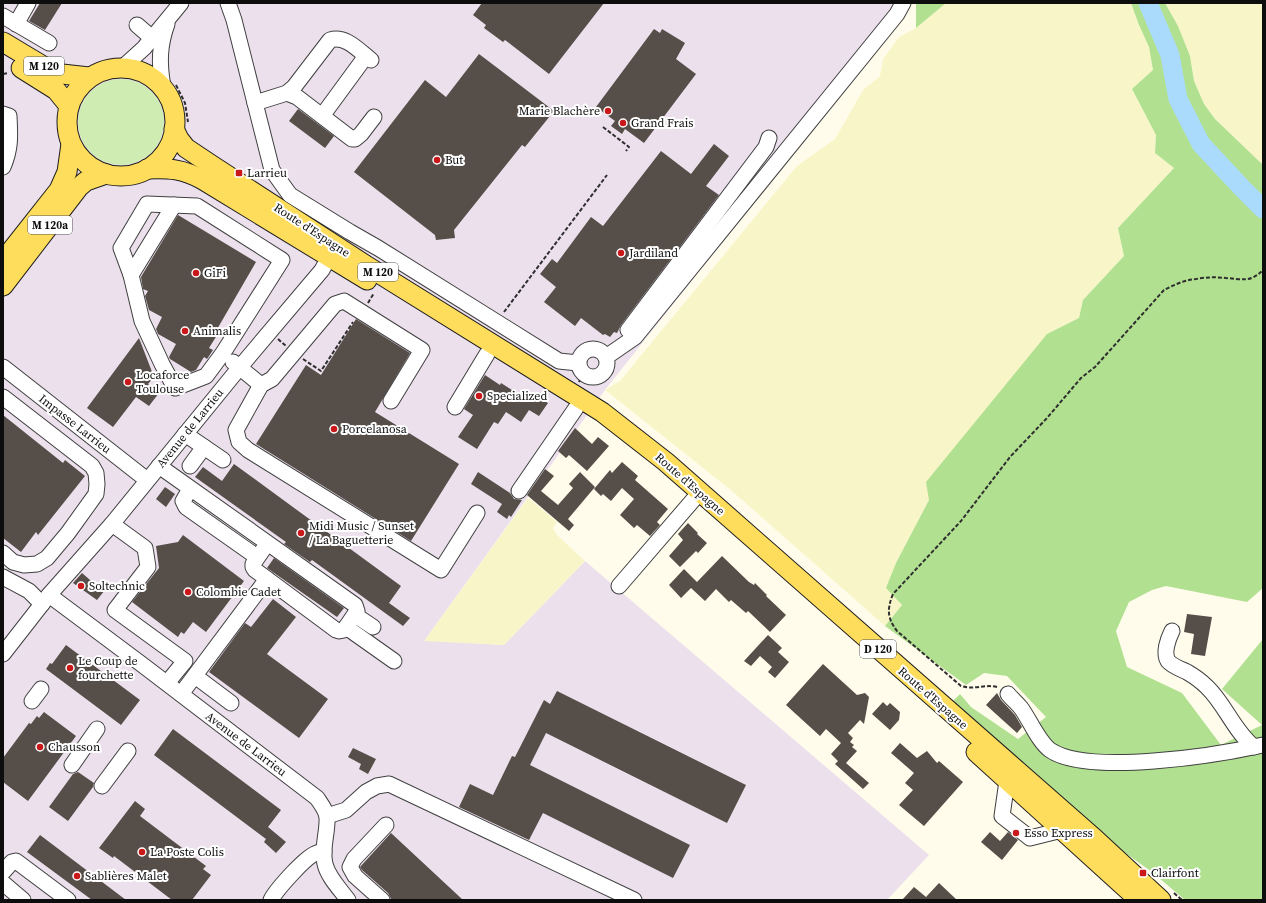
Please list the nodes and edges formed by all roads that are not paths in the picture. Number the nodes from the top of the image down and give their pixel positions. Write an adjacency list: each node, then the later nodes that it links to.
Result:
1 (28, 3): 7 (street)
2 (181, 3): 6 (street)
3 (228, 3): 17 (street, Route d'Espagne)
4 (902, 3): 35 (street)
5 (3, 16): 7 (street)
6 (169, 17): 9 (street); 15 (street)
7 (16, 24): 11 (street)
8 (137, 25): 9 (street)
9 (152, 38): 13 (street)
10 (3, 42): 14 (main road, M 120)
11 (49, 43)
12 (3, 57): 18 (main road, M 120)
13 (123, 67): 14 (main road); 15 (main road)
14 (89, 77): 18 (main road)
15 (169, 85): 22 (main road)
16 (288, 93): 17 (street); 20 (street); 20 (street)
17 (256, 104): 38 (street, Route d'Espagne)
18 (68, 106): 24 (main road)
19 (3, 114): 25 (street)
20 (322, 116): 21 (street)
21 (374, 117)
22 (181, 126): 26 (main road); 44 (main road, Route d'Espagne / M 120)
23 (769, 138): 35 (street)
24 (71, 144): 27 (main road); 30 (main road, M 120a)
25 (3, 167)
26 (147, 169): 27 (main road); 29 (main road, Route d'Espagne / M 120)
27 (106, 174): 32 (main road, M 120a)
28 (174, 205): 31 (street); 31 (street); 33 (street)
29 (329, 257): 34 (main road, Route d'Espagne / M 120); 37 (street, Avenue de Larrieu)
30 (3, 261)
31 (131, 275): 33 (street)
32 (3, 286)
33 (223, 353): 37 (street)
34 (487, 354): 43 (street); 44 (main road, Route d'Espagne / M 120)
35 (606, 356): 38 (street); 38 (street)
36 (3, 367): 39 (street, Impasse Larrieu)
37 (240, 367): 40 (street); 45 (street, Avenue de Larrieu)
38 (580, 374)
39 (19, 379): 41 (street); 46 (street, Impasse Larrieu)
40 (261, 385): 42 (street); 57 (street)
41 (3, 396): 48 (street)
42 (391, 401)
43 (455, 407)
44 (584, 409): 54 (street); 55 (main road, Route d'Espagne / D 120)
45 (185, 434): 47 (street); 50 (street, Avenue de Larrieu)
46 (95, 439): 48 (street); 52 (street, Impasse Larrieu)
47 (204, 447): 49 (street); 51 (street)
48 (80, 458): 61 (street)
49 (223, 460)
50 (159, 466): 52 (street, Avenue de Larrieu); 53 (street)
51 (190, 466)
52 (148, 480): 58 (street, Avenue de Larrieu)
53 (190, 489): 56 (street); 59 (street)
54 (519, 492)
55 (696, 496): 65 (street); 84 (main road, Route d'Espagne / D 120); 92 (main road, Route d'Espagne / D 120)
56 (222, 512): 59 (street); 60 (street)
57 (477, 513)
58 (112, 524): 66 (street, Avenue de Larrieu); 74 (street)
59 (213, 526): 62 (street)
60 (267, 544): 62 (street); 67 (street)
61 (3, 553)
62 (257, 557): 64 (street)
63 (3, 577): 66 (street)
64 (267, 579): 67 (street); 73 (street)
65 (619, 586)
66 (46, 600): 70 (street, Avenue de Larrieu); 74 (street, Avenue de Larrieu)
67 (351, 621): 68 (street); 72 (street)
68 (373, 627)
69 (1172, 631): 81 (street)
70 (8, 637): 71 (street, Avenue de Larrieu)
71 (3, 654)
72 (394, 661)
73 (195, 676): 76 (street); 79 (street)
74 (167, 683): 76 (street, Avenue de Larrieu)
75 (41, 689): 78 (street)
76 (181, 694): 86 (street, Avenue de Larrieu)
77 (1008, 694): 81 (street)
78 (32, 701)
79 (231, 703)
80 (97, 729): 83 (street)
81 (1258, 746)
82 (128, 751): 85 (street)
83 (72, 765)
84 (1007, 781): 88 (main road, Route d'Espagne / D 120); 88 (street)
85 (102, 786)
86 (327, 816): 89 (street); 98 (street)
87 (386, 825): 97 (street)
88 (1062, 830): 99 (main road, Route d'Espagne / D 120)
89 (324, 852): 95 (street); 96 (street)
90 (3, 872): 94 (street)
91 (3, 883): 93 (street)
92 (1170, 899)
93 (23, 900)
94 (68, 900)
95 (271, 900)
96 (348, 900)
97 (382, 900)
98 (634, 900)
99 (1139, 900)

